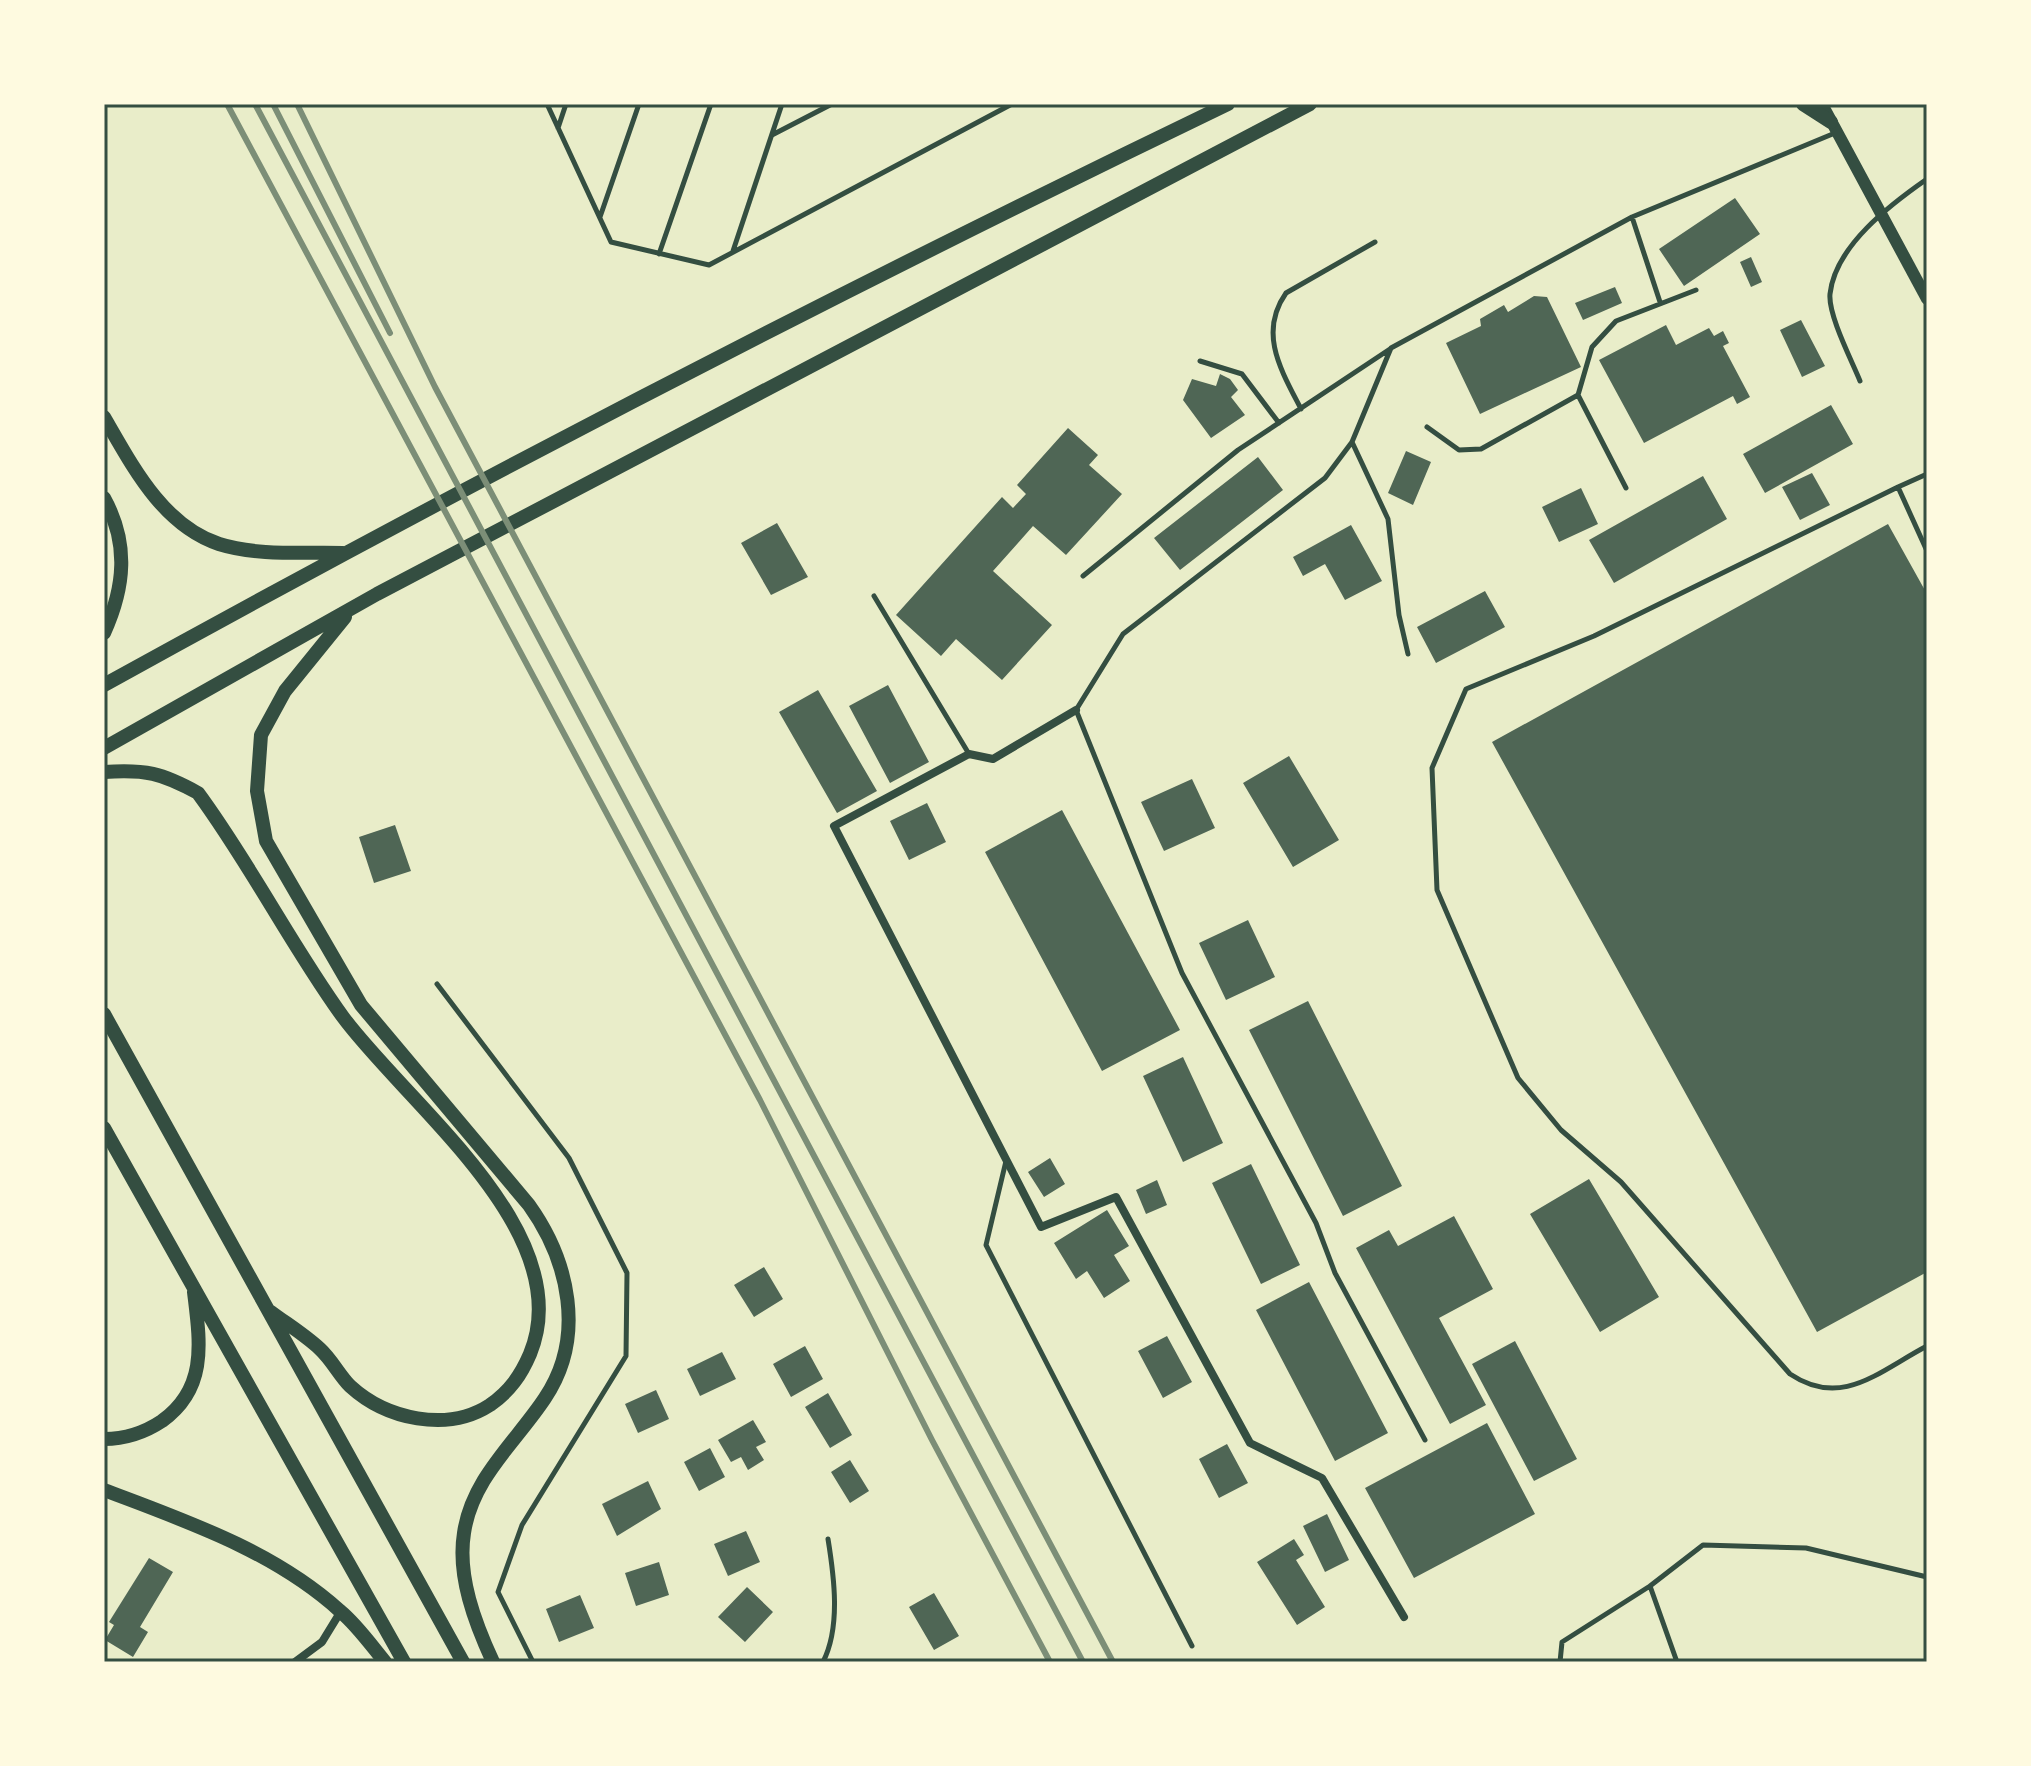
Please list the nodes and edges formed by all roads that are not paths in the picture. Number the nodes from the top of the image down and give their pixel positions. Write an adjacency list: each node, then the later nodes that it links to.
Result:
1 (547, 104): 12 (lane)
2 (566, 104): 12 (lane)
3 (639, 104): 18 (lane)
4 (711, 104): 21 (lane)
5 (782, 104): 14 (lane)
6 (832, 104): 14 (lane)
7 (1012, 104): 20 (lane)
8 (1228, 104): 39 (main road)
9 (1310, 104): 42 (main road)
10 (1803, 104): 13 (main road)
11 (1822, 104): 13 (street)
12 (558, 128): 18 (lane)
13 (1833, 128): 16 (street); 17 (lane)
14 (772, 136): 20 (lane)
15 (1927, 179): 16 (lane)
16 (1881, 210): 23 (street); 27 (lane)
17 (1632, 217): 24 (lane); 25 (lane)
18 (599, 218): 21 (lane)
19 (1375, 242): 29 (lane)
20 (733, 253): 21 (lane)
21 (659, 254)
22 (1696, 290): 24 (lane)
23 (1927, 299)
24 (1660, 302): 28 (lane)
25 (1391, 348): 29 (lane); 33 (lane)
26 (1200, 361): 31 (lane)
27 (1860, 381)
28 (1578, 395): 32 (lane); 36 (lane)
29 (1301, 409): 31 (lane)
30 (104, 417): 39 (main road)
31 (1279, 423): 40 (lane)
32 (1427, 427)
33 (1352, 442): 44 (lane); 46 (lane)
34 (1927, 474): 35 (lane)
35 (1898, 487): 38 (lane); 56 (lane)
36 (1626, 488)
37 (104, 498): 43 (main road)
38 (1927, 551)
39 (344, 553): 45 (main road)
40 (1083, 576)
41 (874, 596): 48 (lane)
42 (352, 608): 47 (main road); 70 (main road)
43 (104, 633)
44 (1408, 654)
45 (104, 685)
46 (1076, 710): 48 (street); 58 (lane)
47 (104, 748)
48 (969, 754): 53 (street)
49 (104, 772): 55 (main road)
50 (437, 984): 71 (lane)
51 (104, 1014): 55 (main road)
52 (104, 1128): 54 (main road)
53 (1006, 1160): 64 (street); 65 (lane)
54 (193, 1283): 57 (main road); 68 (main road)
55 (271, 1312): 69 (main road)
56 (1927, 1346)
57 (104, 1439)
58 (1425, 1440)
59 (104, 1490): 63 (main road)
60 (828, 1539): 72 (lane)
61 (1927, 1577): 62 (lane)
62 (1650, 1586): 73 (lane); 74 (lane)
63 (341, 1611): 66 (street); 67 (main road)
64 (1404, 1617)
65 (1192, 1646)
66 (295, 1662)
67 (385, 1662)
68 (404, 1662)
69 (463, 1662)
70 (493, 1662)
71 (533, 1662)
72 (823, 1662)
73 (1560, 1662)
74 (1677, 1662)

